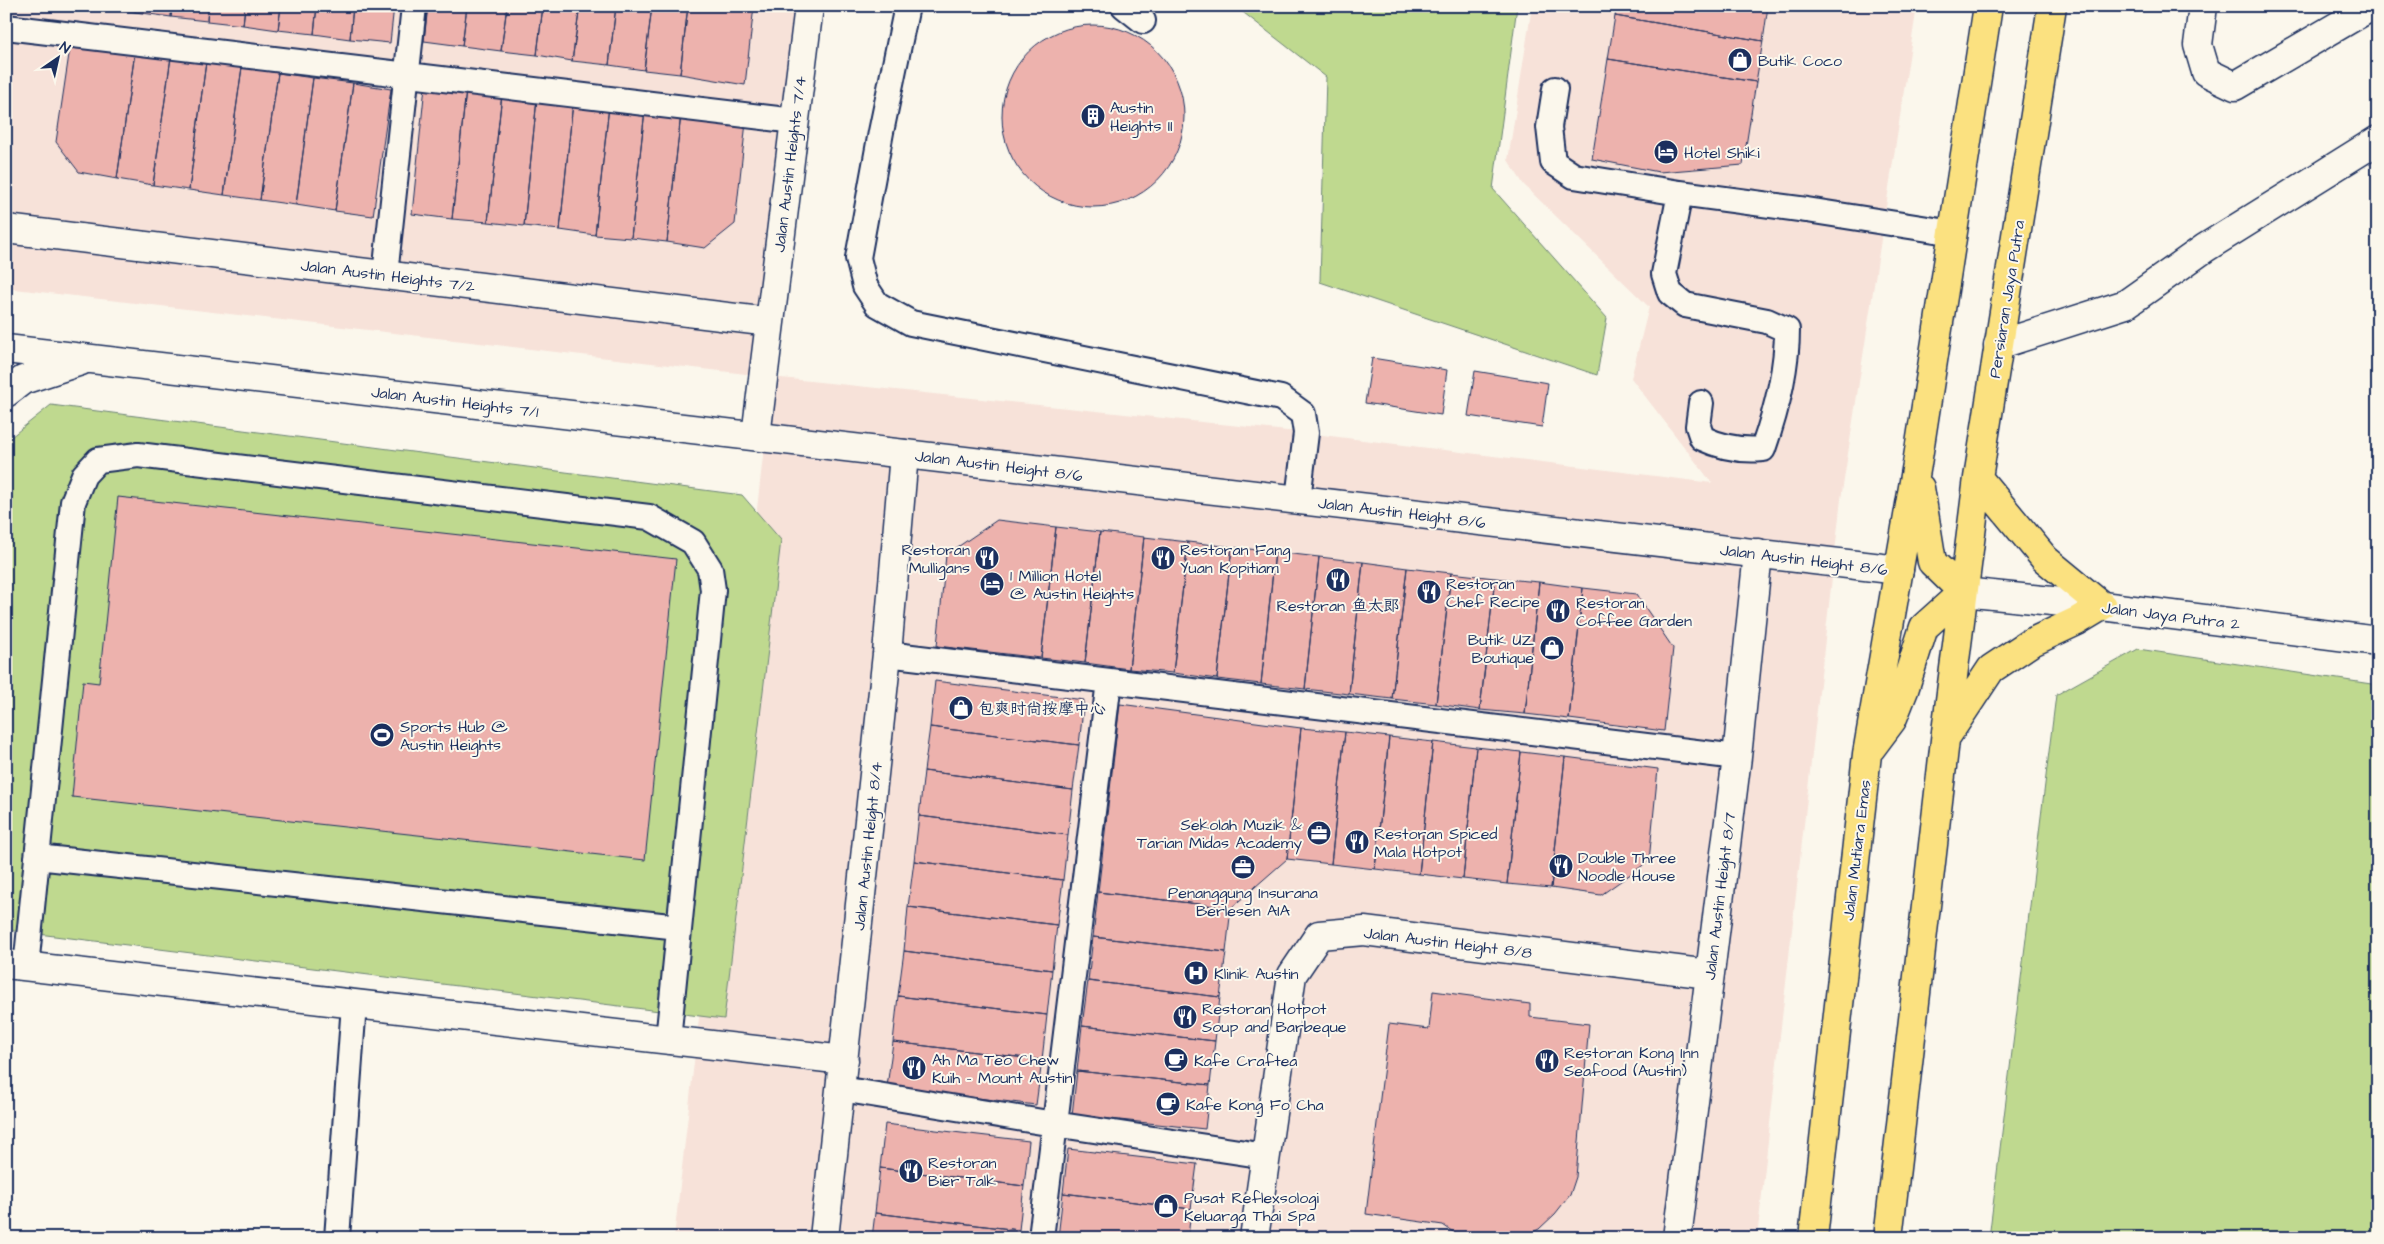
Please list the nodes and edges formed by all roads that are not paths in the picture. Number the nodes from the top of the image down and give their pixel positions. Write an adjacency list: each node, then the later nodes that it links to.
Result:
1 (414, 6): 11 (lane)
2 (809, 6): 13 (street, Jalan Austin Heights 7/4)
3 (907, 6): 29 (lane)
4 (1124, 6): 9 (lane)
5 (1988, 6): 17 (main road)
6 (2052, 6): 20 (main road, Persiaran Jaya Putra)
7 (2203, 6): 8 (street)
8 (2372, 6)
9 (1143, 21)
10 (6, 27): 11 (lane)
11 (406, 75): 13 (lane); 18 (lane)
12 (1555, 89): 15 (lane)
13 (795, 121): 19 (street, Jalan Austin Heights 7/4)
14 (2378, 140): 20 (street)
15 (1680, 193): 17 (lane); 24 (lane)
16 (6, 229): 18 (street, Jalan Austin Heights 7/2)
17 (1954, 233): 27 (main road)
18 (385, 275): 19 (street, Jalan Austin Heights 7/2)
19 (770, 322): 25 (street, Jalan Austin Heights 7/4)
20 (1998, 344): 28 (main road, Persiaran Jaya Putra)
21 (6, 349): 22 (street, Jalan Austin Heights 7/1)
22 (87, 358): 23 (street); 25 (street, Jalan Austin Heights 7/1)
23 (6, 393)
24 (1701, 403)
25 (756, 436): 26 (street, Jalan Austin Heights 7/1)
26 (904, 454): 29 (street, Jalan Austin Height 8/6); 35 (street, Jalan Austin Height 8/4)
27 (1917, 464): 31 (main road, Jalan Mutiara Emas); 32 (main road)
28 (1978, 478): 32 (main road, Persiaran Jaya Putra); 33 (main road)
29 (1298, 499): 30 (street, Jalan Austin Height 8/6)
30 (1758, 553): 31 (street, Jalan Austin Height 8/6); 39 (street, Jalan Austin Height 8/7)
31 (1899, 570): 38 (main road, Jalan Mutiara Emas)
32 (1963, 592): 33 (street, Jalan Jaya Putra 2); 37 (main road); 38 (main road)
33 (2102, 606): 34 (street, Jalan Jaya Putra 2); 37 (main road)
34 (2378, 641)
35 (887, 654): 36 (lane); 46 (street, Jalan Austin Height 8/4)
36 (1109, 681): 39 (lane); 48 (lane)
37 (1945, 740): 56 (main road)
38 (1867, 754): 55 (main road, Jalan Mutiara Emas)
39 (1737, 757): 43 (street, Jalan Austin Height 8/7)
40 (37, 857): 41 (lane); 41 (lane); 42 (lane)
41 (679, 927): 45 (lane)
42 (16, 965): 44 (street)
43 (1709, 974): 49 (street, Jalan Austin Height 8/8); 54 (street, Jalan Austin Height 8/7)
44 (354, 1004): 45 (street); 50 (lane)
45 (668, 1040): 46 (street)
46 (844, 1060): 47 (street, Jalan Austin Height 8/4)
47 (841, 1089): 48 (lane); 51 (street, Jalan Austin Height 8/4)
48 (1054, 1124): 49 (lane); 52 (lane)
49 (1266, 1156): 53 (street, Jalan Austin Height 8/8)
50 (337, 1238)
51 (824, 1238)
52 (1041, 1238)
53 (1254, 1238)
54 (1677, 1238)
55 (1813, 1238)
56 (1888, 1238)

